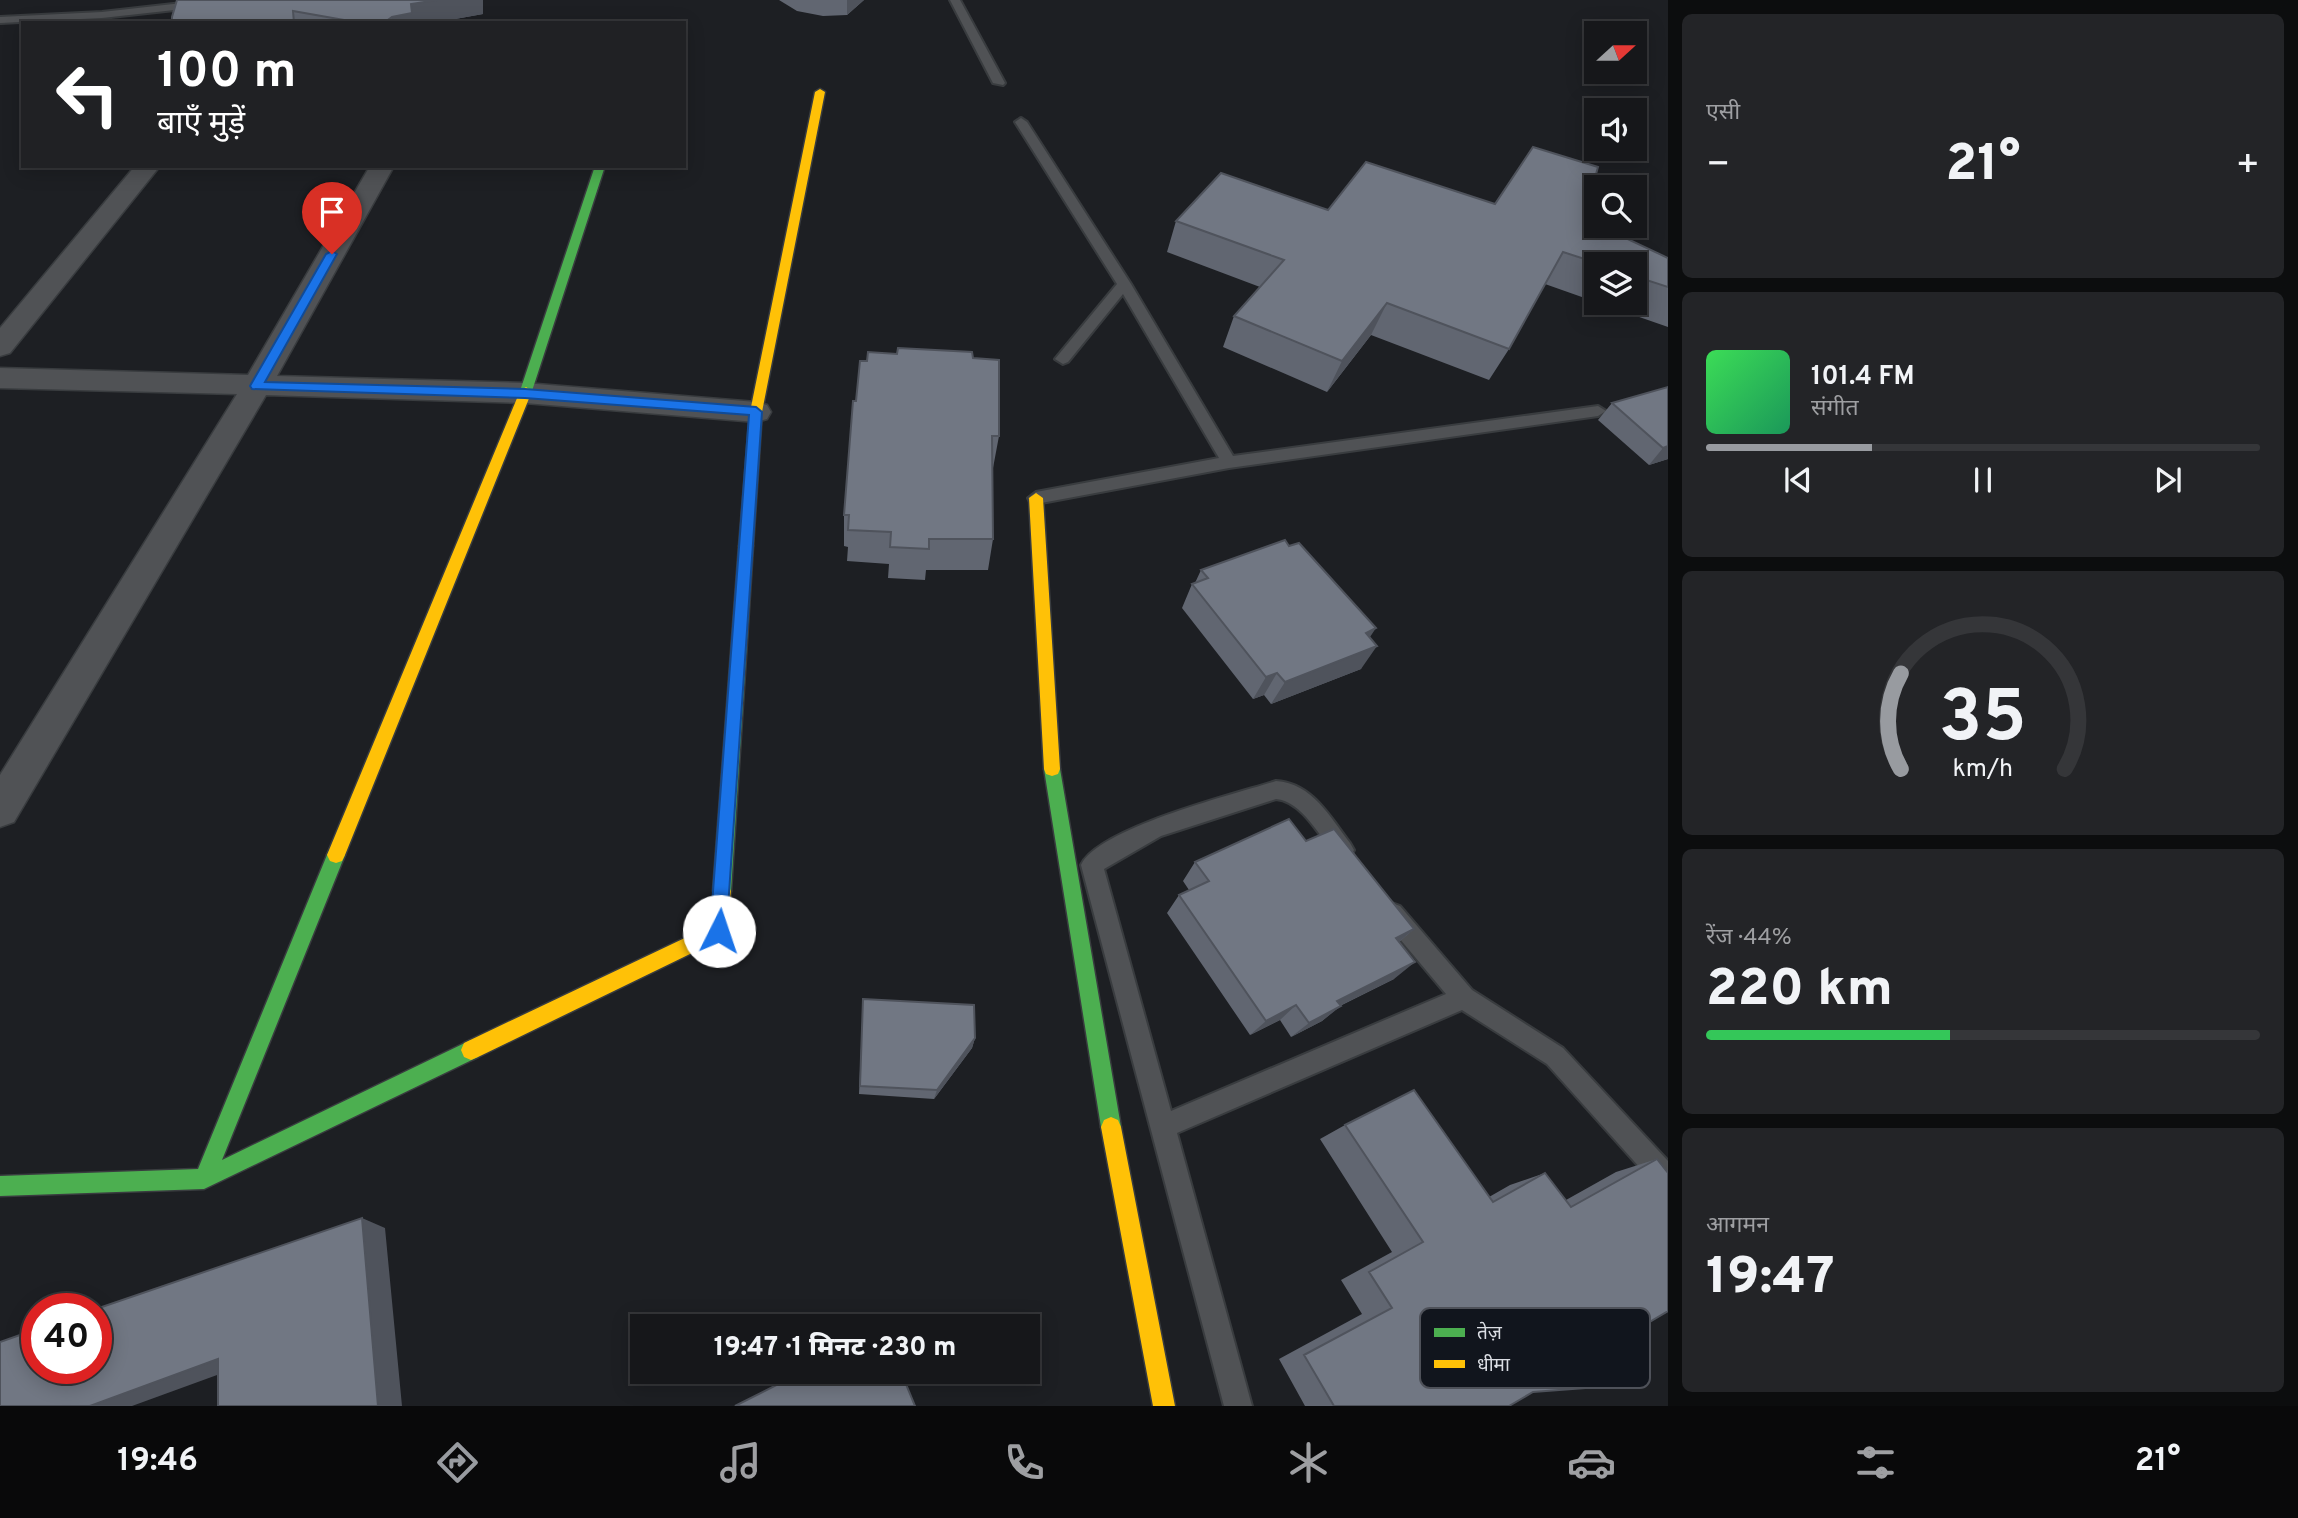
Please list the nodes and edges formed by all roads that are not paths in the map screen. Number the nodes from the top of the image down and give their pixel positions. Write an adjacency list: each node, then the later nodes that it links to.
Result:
1 (116, 0): 4 (lane)
2 (239, 0): 4 (lane)
3 (955, 0): 6 (lane)
4 (102, 15): 5 (lane)
5 (0, 20)
6 (999, 83)
7 (820, 92): 19 (street)
8 (1021, 122): 12 (lane)
9 (146, 168): 13 (street)
10 (381, 168): 16 (street)
11 (599, 168): 17 (street)
12 (1124, 284): 14 (lane); 20 (lane)
13 (0, 347)
14 (1063, 359)
15 (0, 378): 16 (street)
16 (257, 386): 17 (street); 22 (street)
17 (525, 393): 19 (street); 27 (street)
18 (1598, 411): 20 (lane)
19 (756, 412): 27 (street)
20 (1229, 462): 21 (lane)
21 (1036, 498): 30 (street)
22 (0, 810)
23 (1360, 872): 26 (lane)
24 (1377, 893): 25 (lane)
25 (1464, 998): 26 (lane); 28 (lane)
26 (1163, 1127): 31 (lane)
27 (204, 1179): 29 (street)
28 (1668, 1180)
29 (0, 1186)
30 (1164, 1406)
31 (1238, 1406)

